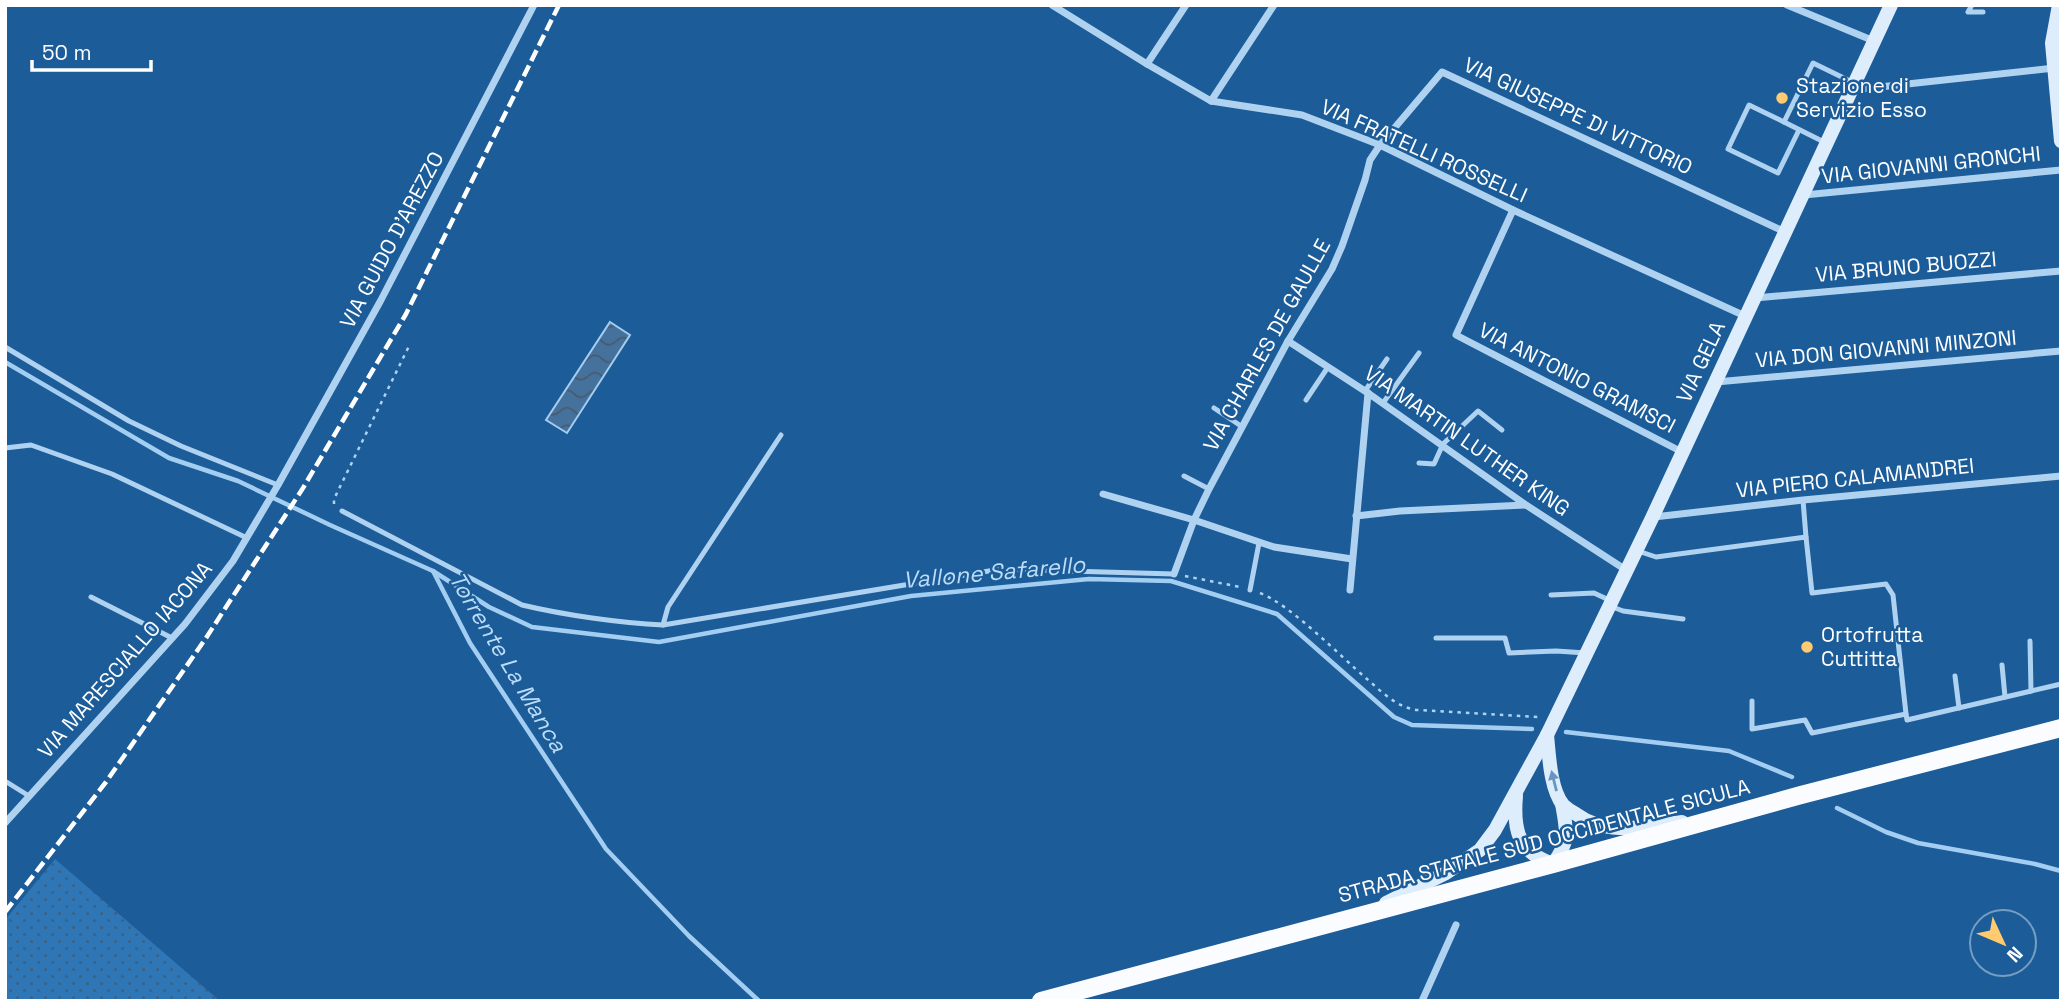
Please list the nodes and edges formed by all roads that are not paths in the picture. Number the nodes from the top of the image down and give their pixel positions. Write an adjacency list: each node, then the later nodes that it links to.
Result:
1 (534, 5): 47 (street, VIA GUIDO D'AREZZO)
2 (1052, 5): 11 (street, VIA FRATELLI ROSSELLI)
3 (1186, 5): 11 (street)
4 (1274, 5): 14 (street)
5 (1787, 5): 10 (street)
6 (1891, 5): 10 (main road, VIA GELA)
7 (1972, 5): 9 (lane)
8 (2059, 5): 12 (main road)
9 (1983, 12)
10 (1874, 41): 13 (main road, VIA GELA)
11 (1147, 64): 14 (street, VIA FRATELLI ROSSELLI)
12 (2055, 68): 13 (street); 17 (main road)
13 (1854, 86): 15 (lane); 18 (main road, VIA GELA)
14 (1211, 101): 19 (street, VIA FRATELLI ROSSELLI)
15 (1784, 122): 16 (lane); 16 (lane)
16 (1799, 130): 18 (lane)
17 (2061, 141)
18 (1827, 143): 21 (main road, VIA GELA)
19 (1380, 145): 22 (street, VIA FRATELLI ROSSELLI); 23 (street, VIA GIUSEPPE DI VITTORIO); 27 (street, VIA CHARLES DE GAULLE)
20 (2061, 170): 21 (street, VIA GIOVANNI GRONCHI)
21 (1804, 194): 23 (main road, VIA GELA)
22 (1513, 210): 26 (street, VIA FRATELLI ROSSELLI); 43 (street, VIA ANTONIO GRAMSCI)
23 (1786, 233): 25 (main road, VIA GELA)
24 (2061, 271): 25 (street, VIA BRUNO BUOZZI)
25 (1755, 298): 26 (main road, VIA GELA)
26 (1746, 317): 33 (main road, VIA GELA)
27 (1288, 341): 32 (street, VIA MARTIN LUTHER KING); 38 (street, VIA CHARLES DE GAULLE)
28 (5, 347): 47 (lane)
29 (2061, 351): 33 (street, VIA DON GIOVANNI MINZONI)
30 (1419, 353): 36 (lane)
31 (1387, 359): 34 (lane)
32 (1328, 367): 34 (street, VIA MARTIN LUTHER KING); 35 (lane)
33 (1715, 382): 43 (main road, VIA GELA)
34 (1367, 392): 36 (street, VIA MARTIN LUTHER KING); 54 (street)
35 (1306, 400)
36 (1383, 403): 41 (street, VIA MARTIN LUTHER KING)
37 (1214, 408): 38 (lane)
38 (1241, 426): 48 (street, VIA CHARLES DE GAULLE)
39 (1502, 430): 41 (lane)
40 (781, 435): 70 (lane)
41 (1443, 444): 44 (lane); 51 (street, VIA MARTIN LUTHER KING)
42 (5, 447): 58 (lane)
43 (1682, 452): 55 (main road, VIA GELA)
44 (1419, 463)
45 (1184, 476): 48 (lane)
46 (2061, 476): 50 (street, VIA PIERO CALAMANDREI)
47 (277, 487): 53 (street, VIA GUIDO D'AREZZO)
48 (1209, 489): 56 (street, VIA CHARLES DE GAULLE)
49 (1103, 494): 56 (street)
50 (1803, 500): 55 (street, VIA PIERO CALAMANDREI); 57 (lane)
51 (1526, 505): 54 (street); 62 (street, VIA MARTIN LUTHER KING)
52 (342, 511): 70 (lane)
53 (262, 513): 58 (street, VIA MARESCIALLO IACONA)
54 (1356, 516): 61 (street)
55 (1652, 517): 60 (main road, VIA GELA)
56 (1194, 520): 59 (street); 63 (street, VIA CHARLES DE GAULLE)
57 (1806, 537): 60 (lane); 82 (lane)
58 (247, 538): 71 (street, VIA MARESCIALLO IACONA)
59 (1259, 543): 61 (street); 64 (lane)
60 (1635, 550): 62 (main road, VIA GELA)
61 (1352, 559): 65 (street)
62 (1626, 570): 68 (main road, VIA GELA)
63 (1174, 574): 70 (lane)
64 (1250, 590)
65 (1350, 590)
66 (1551, 595): 68 (lane)
67 (91, 597): 71 (lane)
68 (1610, 603): 69 (lane); 74 (main road, VIA GELA)
69 (1683, 619)
70 (663, 625)
71 (172, 638): 87 (street, VIA MARESCIALLO IACONA)
72 (1436, 638): 74 (lane)
73 (2030, 641): 78 (lane)
74 (1586, 653): 84 (main road, VIA GELA)
75 (2002, 665): 79 (lane)
76 (1955, 676): 81 (lane)
77 (2061, 684): 78 (lane)
78 (2031, 691): 79 (lane)
79 (2005, 697): 81 (lane)
80 (1752, 701): 82 (lane)
81 (1959, 708): 82 (lane)
82 (1906, 714)
83 (2061, 728): 89 (main road, STRADA STATALE SUD OCCIDENTALE SICULA)
84 (1547, 735): 86 (main road, VIA GELA); 88 (main road, one-way to 84)
85 (5, 781): 87 (lane)
86 (1516, 791): 91 (main road); 92 (main road, VIA GELA)
87 (29, 796): 90 (street, VIA MARESCIALLO IACONA)
88 (1562, 804): 89 (main road); 91 (main road)
89 (1721, 817): 91 (main road, STRADA STATALE SUD OCCIDENTALE SICULA)
90 (5, 823)
91 (1553, 864): 92 (main road, STRADA STATALE SUD OCCIDENTALE SICULA)
92 (1369, 912): 94 (main road, STRADA STATALE SUD OCCIDENTALE SICULA)
93 (1456, 925): 95 (street)
94 (1041, 1001)
95 (1422, 1001)

